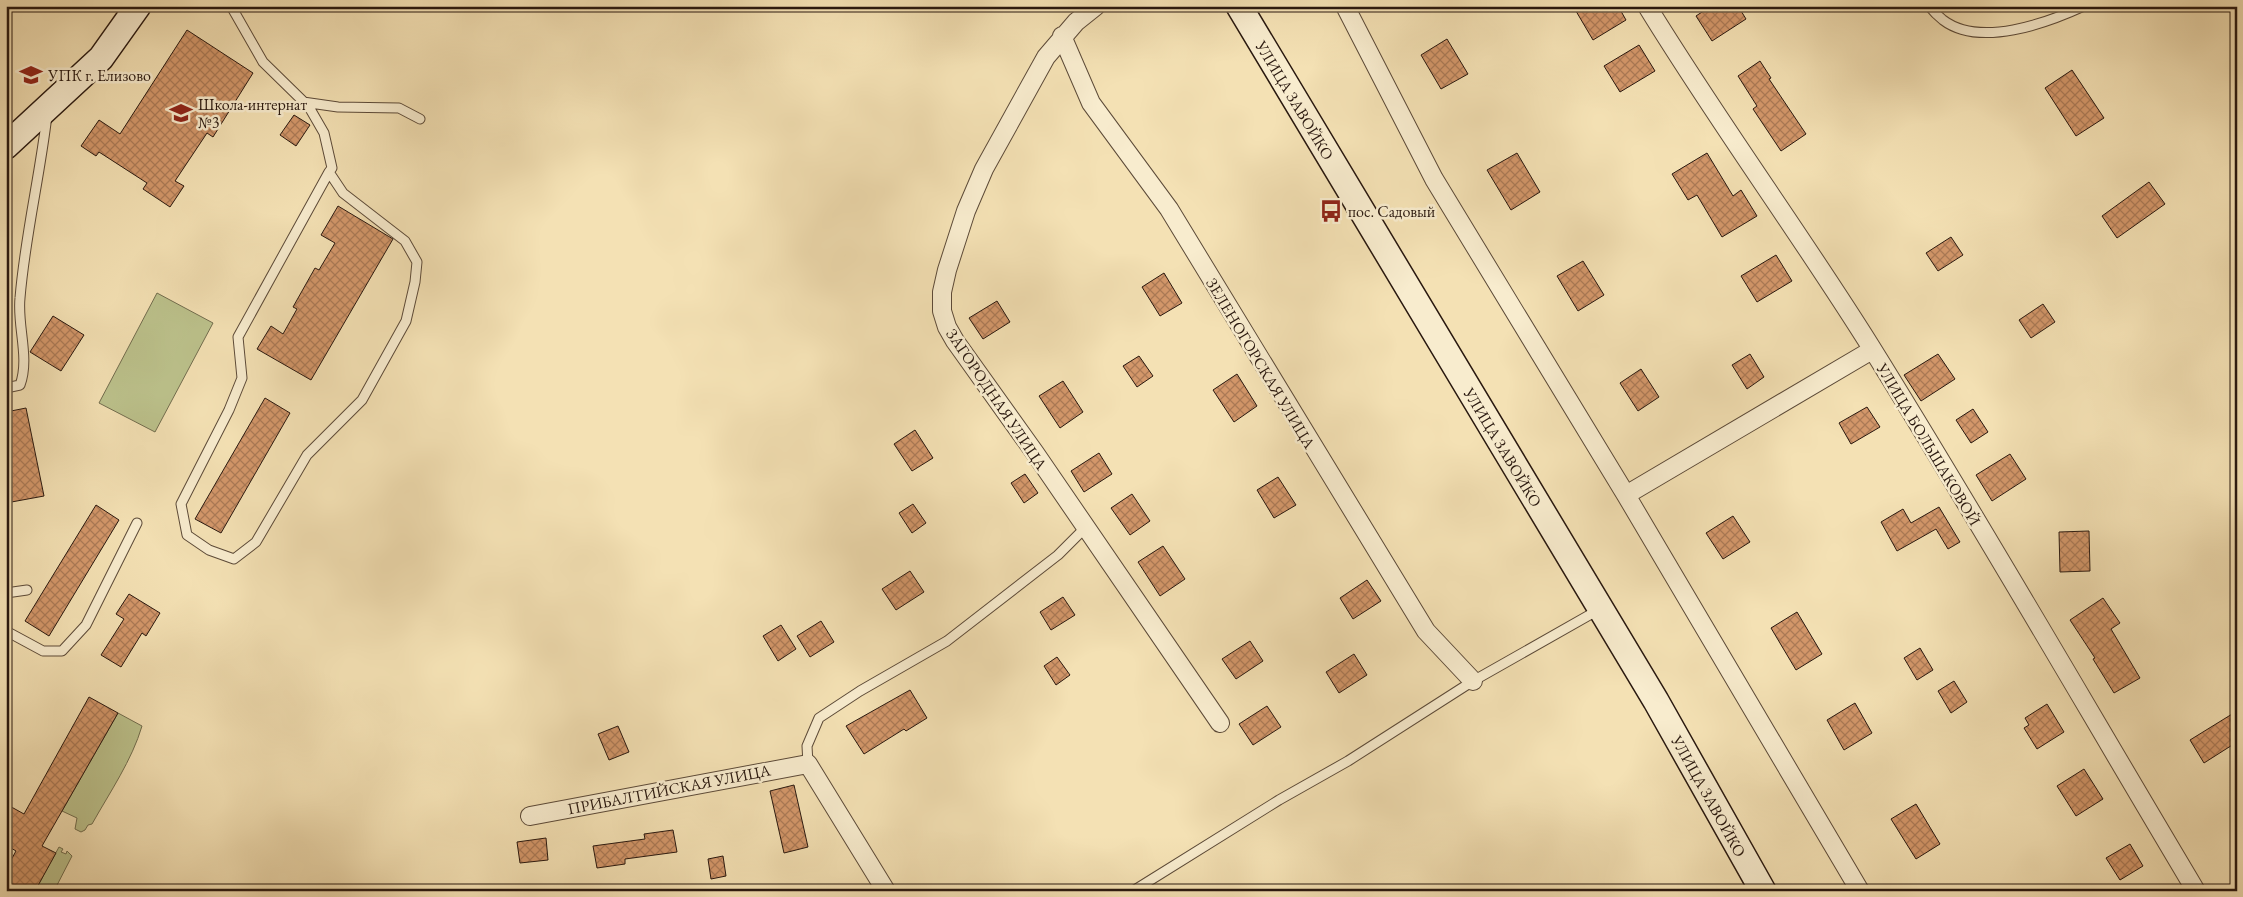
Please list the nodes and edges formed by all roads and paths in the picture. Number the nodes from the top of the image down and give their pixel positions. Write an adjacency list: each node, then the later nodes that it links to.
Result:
1 (138, 6): 11 (main road)
2 (231, 6): 10 (lane)
3 (1096, 6): 9 (street, ЗАГОРОДНАЯ УЛИЦА)
4 (1239, 6): 22 (main road, УЛИЦА ЗАВОЙКО)
5 (1345, 6): 17 (street)
6 (1647, 6): 15 (street, УЛИЦА БОЛЬШАКОВОЙ)
7 (1929, 6): 8 (lane)
8 (2084, 6)
9 (1062, 36): 19 (street, ЗАГОРОДНАЯ УЛИЦА); 24 (street, ЗЕЛЕНОГОРСКАЯ УЛИЦА)
10 (303, 102): 12 (lane); 14 (lane)
11 (48, 108): 13 (main road); 16 (lane)
12 (420, 119)
13 (6, 146)
14 (329, 172): 14 (lane)
15 (1872, 350): 17 (street); 32 (street, УЛИЦА БОЛЬШАКОВОЙ)
16 (6, 388)
17 (1626, 495): 31 (street)
18 (137, 523): 23 (lane)
19 (1085, 528): 25 (street, ЗАГОРОДНАЯ УЛИЦА); 26 (lane)
20 (27, 590): 21 (lane)
21 (6, 593)
22 (1600, 609): 24 (lane); 30 (main road, УЛИЦА ЗАВОЙКО)
23 (6, 631)
24 (1473, 681): 29 (lane)
25 (1220, 723)
26 (808, 764): 27 (street, ПРИБАЛТИЙСКАЯ УЛИЦА); 28 (street)
27 (530, 816)
28 (886, 891)
29 (1133, 891)
30 (1763, 891)
31 (1860, 891)
32 (2196, 891)

